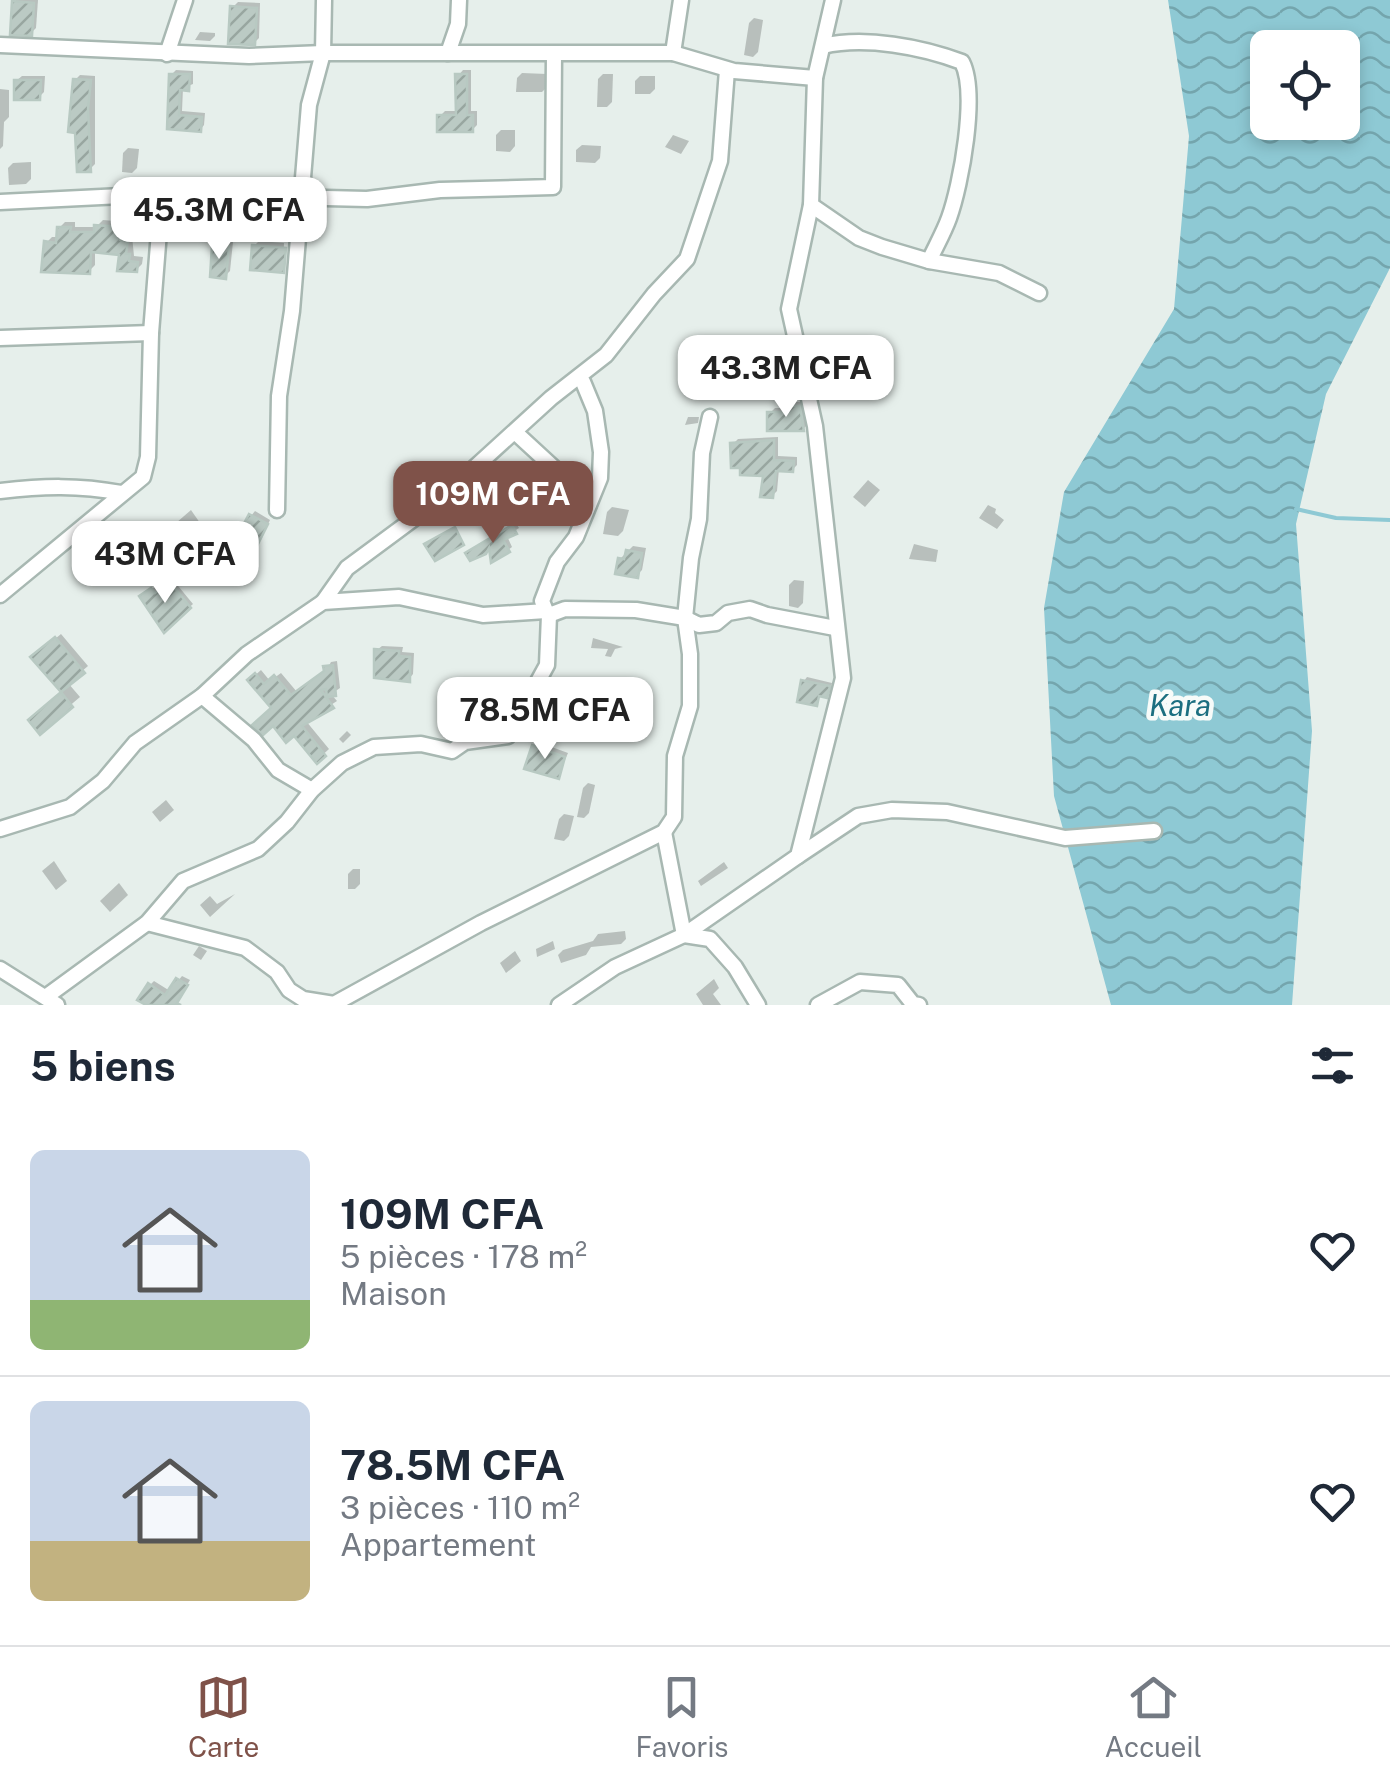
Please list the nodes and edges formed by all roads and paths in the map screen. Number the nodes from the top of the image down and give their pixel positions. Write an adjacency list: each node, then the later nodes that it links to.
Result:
1 (185, 0): 11 (street)
2 (324, 0): 8 (street)
3 (459, 0): 9 (street)
4 (682, 0): 10 (street)
5 (834, 0): 7 (street)
6 (0, 45): 11 (street)
7 (823, 46): 14 (street); 19 (street)
8 (323, 53): 9 (street); 11 (street); 16 (street)
9 (448, 53): 12 (street)
10 (673, 53): 12 (street); 13 (street)
11 (167, 54)
12 (554, 54): 16 (street)
13 (727, 70): 14 (street); 23 (street)
14 (815, 78): 18 (street)
15 (162, 194): 16 (street); 17 (street); 21 (street)
16 (300, 197): 29 (street)
17 (0, 202)
18 (810, 205): 19 (street); 34 (street)
19 (929, 260): 20 (street)
20 (1039, 293)
21 (151, 333): 22 (street); 27 (street)
22 (0, 338)
23 (578, 378): 25 (street); 28 (street)
24 (710, 416): 33 (street)
25 (516, 433): 28 (street); 31 (street)
26 (0, 492): 27 (street)
27 (121, 493): 30 (street)
28 (589, 504): 32 (street)
29 (277, 510)
30 (0, 595)
31 (323, 602): 32 (street); 35 (street)
32 (547, 613): 33 (street); 36 (street)
33 (685, 618): 34 (street); 39 (street)
34 (836, 628): 40 (street)
35 (202, 696): 36 (street); 37 (street)
36 (312, 790): 41 (street)
37 (0, 829)
38 (1154, 831): 40 (street)
39 (664, 832): 41 (street); 42 (street)
40 (798, 856): 42 (street)
41 (147, 923): 44 (street)
42 (684, 935): 45 (street); 46 (street)
43 (0, 969): 44 (street)
44 (54, 1003)
45 (559, 1005)
46 (758, 1005)
47 (818, 1005): 48 (street)
48 (919, 1005)

